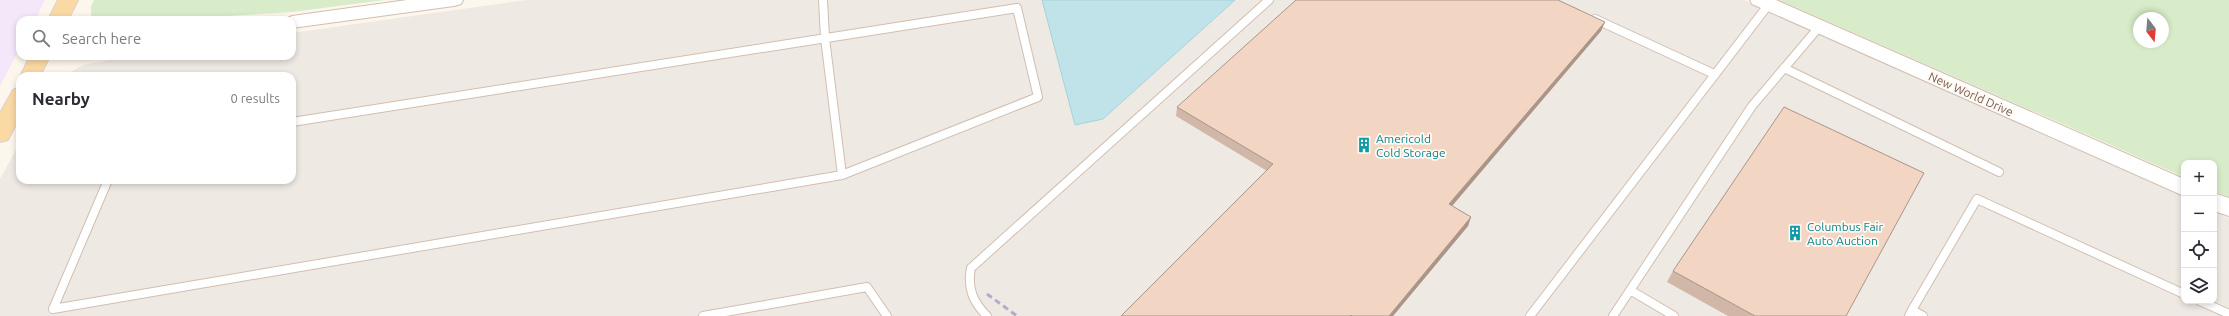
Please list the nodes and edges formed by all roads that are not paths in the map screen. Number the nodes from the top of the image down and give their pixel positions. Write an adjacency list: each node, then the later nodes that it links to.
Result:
1 (68, 0): 7 (main road)
2 (454, 0): 8 (street)
3 (824, 0): 10 (lane)
4 (1269, 0): 31 (lane)
5 (1764, 2): 9 (street, New World Drive); 14 (lane)
6 (1585, 14): 14 (lane)
7 (60, 16)
8 (296, 21)
9 (1819, 27): 12 (lane); 21 (street, New World Drive)
10 (825, 38): 16 (lane); 19 (lane); 19 (lane)
11 (40, 60): 13 (main road)
12 (1784, 68): 18 (lane); 24 (lane)
13 (32, 72)
14 (1714, 74): 32 (lane)
15 (16, 103): 17 (main road)
16 (296, 121)
17 (0, 134)
18 (1999, 172)
19 (842, 175): 20 (lane)
20 (106, 184)
21 (2181, 187)
22 (2217, 202): 23 (street)
23 (2229, 208)
24 (1630, 290): 33 (lane); 34 (lane)
25 (2181, 293): 27 (lane)
26 (2207, 304): 28 (lane)
27 (1910, 313): 35 (lane)
28 (2229, 314)
29 (703, 316): 30 (lane)
30 (887, 316)
31 (987, 316)
32 (1530, 316)
33 (1613, 316)
34 (1674, 316)
35 (1923, 316)

